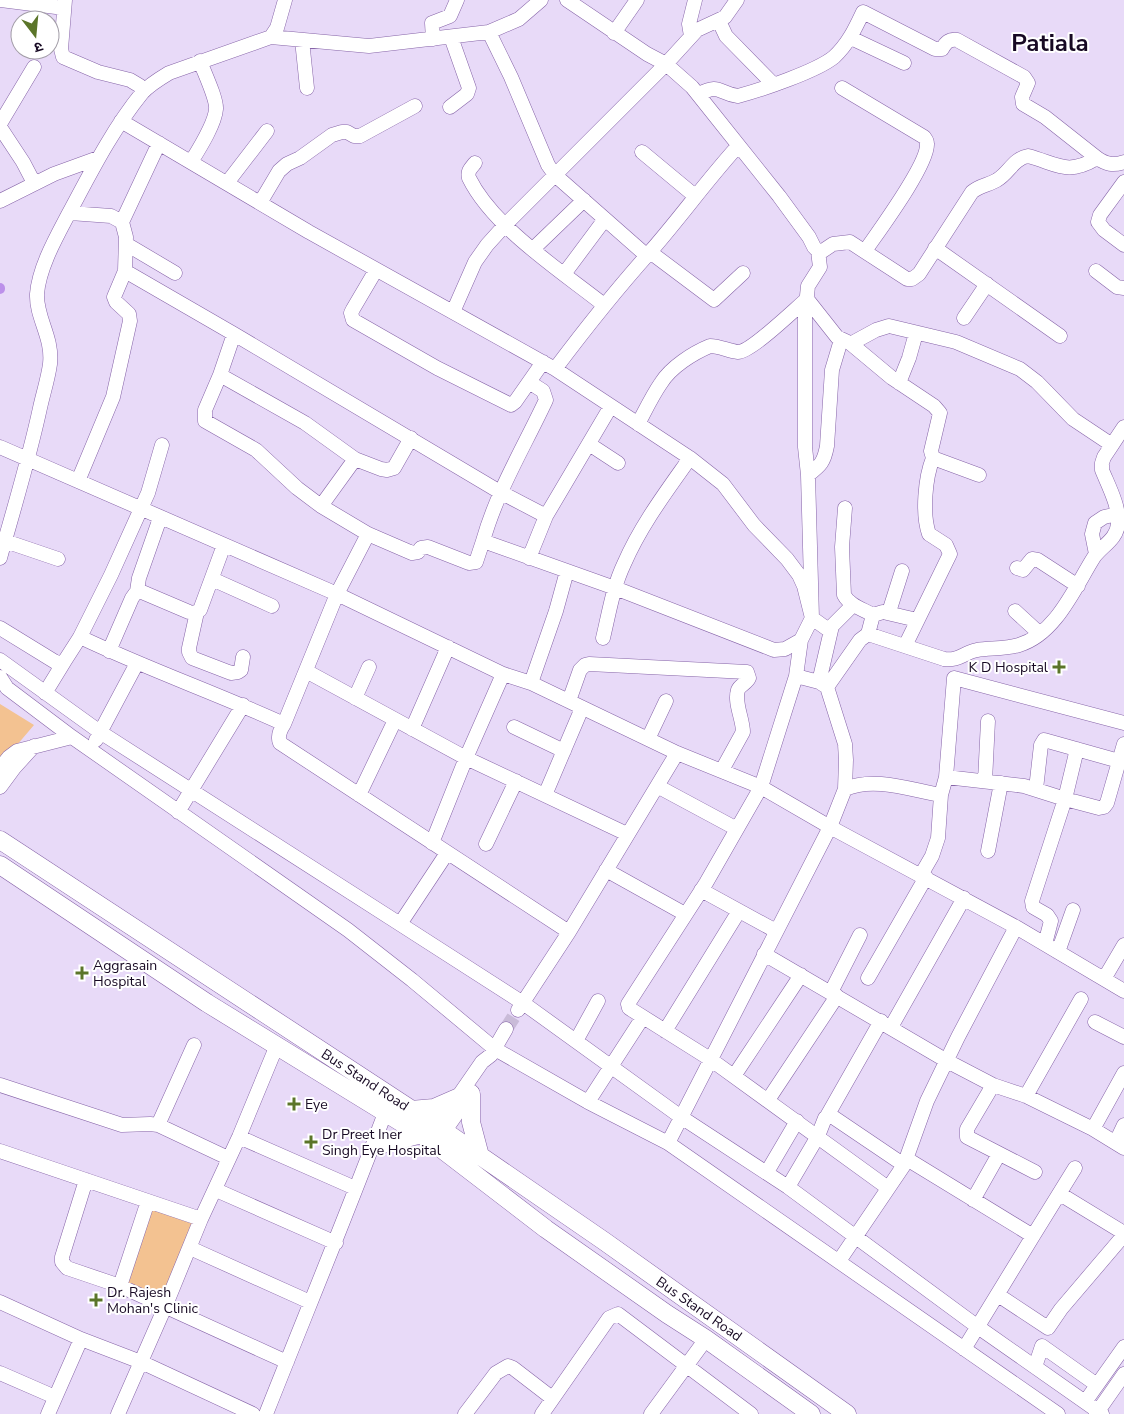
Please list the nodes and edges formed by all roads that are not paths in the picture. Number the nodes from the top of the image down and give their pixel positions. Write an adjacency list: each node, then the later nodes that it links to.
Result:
1 (2, 0): 9 (street); 10 (street)
2 (285, 0): 17 (street)
3 (457, 0): 19 (street)
4 (541, 0): 13 (street)
5 (567, 0): 14 (street)
6 (637, 0): 14 (street)
7 (695, 0): 16 (street)
8 (737, 0): 12 (street)
9 (65, 4): 28 (street)
10 (0, 6)
11 (864, 6): 18 (street); 39 (street)
12 (719, 21): 16 (street); 25 (street)
13 (489, 32): 15 (street); 43 (street)
14 (614, 33): 23 (street)
15 (451, 36): 19 (street); 31 (street)
16 (691, 36): 23 (street)
17 (271, 37): 20 (street); 21 (street)
18 (851, 38): 22 (street); 25 (street)
19 (433, 39): 20 (street)
20 (302, 40): 26 (street)
21 (200, 61): 28 (street); 40 (street)
22 (904, 63)
23 (666, 64): 29 (street); 43 (street)
24 (34, 67): 33 (street)
25 (773, 84): 29 (street)
26 (307, 88)
27 (842, 88): 60 (street)
28 (143, 92): 32 (street)
29 (698, 94): 36 (street)
30 (415, 106): 50 (street)
31 (450, 107)
32 (121, 121): 35 (street); 38 (street)
33 (0, 125): 45 (street)
34 (267, 131): 46 (street)
35 (159, 143): 40 (street); 53 (street)
36 (738, 146): 47 (street); 59 (street)
37 (642, 152): 47 (street)
38 (98, 158): 45 (street); 51 (street)
39 (1097, 158): 41 (street); 57 (street)
40 (192, 162): 46 (street)
41 (1124, 162)
42 (476, 163): 54 (street)
43 (555, 175): 49 (street); 54 (street)
44 (1124, 182): 56 (street)
45 (34, 183): 48 (street)
46 (227, 184): 50 (street)
47 (695, 196): 61 (street)
48 (1, 199)
49 (584, 200): 52 (street); 58 (street)
50 (260, 203): 62 (street)
51 (70, 213): 53 (street); 93 (street)
52 (605, 219): 61 (street); 67 (street)
53 (122, 222): 55 (street)
54 (505, 225): 58 (street); 72 (street)
55 (126, 244): 63 (street); 65 (street)
56 (1124, 245)
57 (935, 248): 60 (street); 68 (street)
58 (533, 249): 67 (street)
59 (818, 251): 60 (street); 70 (street)
60 (865, 251)
61 (648, 254): 66 (street); 71 (street)
62 (376, 270): 72 (street); 80 (street)
63 (125, 271): 75 (street); 97 (street)
64 (1096, 271): 69 (street)
65 (175, 273)
66 (743, 273)
67 (564, 274): 71 (street)
68 (987, 284): 73 (street); 76 (street)
69 (1124, 288)
70 (807, 298): 77 (street); 83 (street); 95 (street)
71 (604, 305): 78 (street)
72 (453, 312): 78 (street)
73 (964, 318)
74 (916, 333): 77 (street); 81 (street); 88 (street)
75 (234, 334): 79 (street); 85 (street)
76 (1060, 336)
77 (845, 341): 81 (street); 95 (street)
78 (549, 365): 80 (street); 82 (street)
79 (220, 375): 92 (street); 99 (street)
80 (529, 382): 98 (street)
81 (899, 383): 91 (street)
82 (611, 406): 83 (street); 86 (street)
83 (638, 424): 90 (street)
84 (1123, 430): 88 (street)
85 (412, 438): 92 (street); 98 (street)
86 (589, 444): 94 (street); 103 (street)
87 (162, 445): 101 (street)
88 (1112, 445): 102 (street)
89 (0, 447): 93 (street)
90 (690, 458): 118 (street); 127 (street)
91 (933, 458): 96 (street); 128 (street)
92 (355, 459): 99 (street)
93 (29, 460): 97 (street); 106 (street)
94 (618, 463)
95 (808, 474): 127 (street)
96 (979, 475)
97 (78, 481): 101 (street)
98 (500, 492): 103 (street); 107 (street)
99 (321, 506): 105 (street)
100 (845, 508): 121 (street)
101 (140, 509): 104 (street); 133 (street)
102 (1118, 514): 109 (street); 109 (street)
103 (546, 516): 112 (street)
104 (160, 518): 108 (street); 119 (street)
105 (368, 534): 107 (street); 120 (street)
106 (5, 541): 110 (street); 111 (street)
107 (483, 542): 112 (street)
108 (224, 545): 116 (street); 120 (street)
109 (1096, 554): 117 (street)
110 (0, 558)
111 (58, 558)
112 (529, 558): 114 (street)
113 (1017, 568): 117 (street)
114 (567, 571): 118 (street); 150 (street)
115 (902, 571): 125 (street)
116 (212, 579): 122 (street); 124 (street)
117 (1078, 586): 131 (street)
118 (615, 588): 134 (street); 135 (street)
119 (137, 591): 124 (street); 138 (street)
120 (337, 594): 137 (street); 145 (street)
121 (853, 605): 126 (street); 130 (street)
122 (272, 606)
123 (1015, 610): 131 (street)
124 (197, 612): 139 (street)
125 (889, 612): 126 (street); 128 (street)
126 (873, 615): 132 (street)
127 (812, 618): 130 (street); 135 (street)
128 (917, 620): 136 (street)
129 (0, 628): 142 (street)
130 (830, 631): 151 (street)
131 (1039, 633): 141 (street)
132 (868, 634): 136 (street); 151 (street)
133 (80, 636): 138 (street); 142 (street)
134 (603, 638)
135 (801, 640): 147 (street)
136 (906, 646): 141 (street)
137 (448, 647): 146 (street); 163 (street)
138 (109, 651): 143 (street)
139 (243, 657)
140 (0, 660): 152 (street)
141 (954, 660): 148 (street)
142 (64, 662): 152 (street)
143 (137, 663): 156 (street); 164 (street)
144 (369, 667): 153 (street)
145 (306, 671): 153 (street); 161 (street)
146 (503, 674): 150 (street); 173 (street)
147 (796, 676): 151 (street); 183 (street)
148 (954, 678): 160 (street); 177 (street)
149 (2, 682): 165 (street)
150 (530, 683): 154 (street)
151 (823, 684): 184 (street)
152 (45, 693): 164 (street)
153 (355, 698): 158 (street)
154 (569, 701): 157 (street); 176 (street)
155 (666, 701): 166 (street)
156 (243, 706): 161 (street); 185 (street)
157 (582, 708): 166 (street); 171 (street)
158 (395, 720): 163 (street); 187 (street)
159 (988, 721): 179 (street)
160 (1124, 723)
161 (284, 724): 187 (street)
162 (514, 727): 171 (street)
163 (412, 729): 173 (street)
164 (100, 732): 169 (street); 185 (street)
165 (72, 737): 168 (street); 169 (street)
166 (648, 739): 172 (street)
167 (1124, 744): 174 (street)
168 (35, 746): 175 (street); 182 (street)
169 (90, 749): 191 (street)
170 (1077, 749): 174 (street); 186 (street); 190 (street)
171 (564, 751): 188 (street)
172 (677, 753): 176 (street); 181 (street)
173 (466, 758): 178 (street); 196 (street)
174 (1119, 761): 190 (street)
175 (0, 768)
176 (722, 770): 183 (street)
177 (946, 777): 179 (street); 189 (street)
178 (516, 781): 188 (street); 197 (street)
179 (985, 781): 180 (street)
180 (1001, 783): 186 (street); 198 (street)
181 (657, 786): 193 (street); 194 (street)
182 (0, 787)
183 (761, 787): 192 (street); 193 (street)
184 (845, 788): 189 (street); 192 (street)
185 (190, 789): 191 (street); 208 (street)
186 (1036, 789): 190 (street)
187 (359, 795): 196 (street)
188 (545, 795): 194 (street)
189 (941, 795): 202 (street)
190 (1065, 800): 213 (street)
191 (178, 812): 234 (street)
192 (830, 827): 202 (street); 210 (street)
193 (736, 829): 203 (street)
194 (627, 834): 201 (street)
195 (0, 840): 247 (main road, Bus Stand Road)
196 (432, 843): 199 (street)
197 (486, 844)
198 (988, 851)
199 (447, 853): 208 (street); 211 (street)
200 (0, 864): 232 (main road, Bus Stand Road)
201 (606, 870): 207 (street); 211 (street)
202 (924, 876): 204 (street); 218 (street)
203 (701, 890): 206 (street); 207 (street)
204 (964, 898): 209 (street); 227 (street)
205 (1073, 910): 215 (street)
206 (739, 911): 210 (street); 229 (street)
207 (686, 914): 225 (street)
208 (400, 924): 224 (street)
209 (1016, 927): 213 (street); 236 (street)
210 (776, 931): 216 (street)
211 (569, 932): 224 (street)
212 (860, 935): 221 (street)
213 (1045, 944): 215 (street)
214 (1124, 945): 219 (street)
215 (1058, 952): 219 (street)
216 (764, 954): 217 (street); 235 (street)
217 (801, 975): 221 (street); 239 (street)
218 (868, 978)
219 (1104, 980): 220 (street)
220 (1124, 992)
221 (834, 994): 227 (street); 245 (street)
222 (1081, 999): 244 (street)
223 (598, 1001): 231 (street)
224 (521, 1006): 231 (street)
225 (643, 1017): 229 (street); 237 (street)
226 (1096, 1022): 230 (street)
227 (886, 1024): 236 (street); 249 (street)
228 (506, 1029): 234 (street)
229 (665, 1031): 235 (street)
230 (1124, 1037)
231 (576, 1041): 237 (street)
232 (277, 1045): 248 (main road, Bus Stand Road); 257 (street)
233 (194, 1046): 252 (street)
234 (493, 1052): 243 (street); 246 (street)
235 (710, 1059): 239 (street); 250 (street)
236 (947, 1061): 240 (street); 265 (street)
237 (610, 1066): 246 (street); 250 (street)
238 (1124, 1073): 242 (street)
239 (734, 1076): 245 (street)
240 (993, 1084): 244 (street); 262 (street)
241 (0, 1085): 252 (street)
242 (1121, 1089): 254 (street)
243 (464, 1096): 247 (main road); 255 (street); 263 (main road)
244 (1026, 1096): 254 (street)
245 (768, 1100): 251 (street)
246 (588, 1102): 258 (street)
247 (411, 1110): 255 (main road, Bus Stand Road)
248 (385, 1113): 255 (main road, Bus Stand Road); 261 (street)
249 (827, 1116): 256 (street); 265 (street)
250 (681, 1117): 258 (street); 267 (street)
251 (797, 1121): 256 (street); 267 (street)
252 (158, 1125): 264 (street)
253 (1124, 1125): 259 (street)
254 (1093, 1129): 259 (street)
255 (433, 1134): 261 (street); 263 (main road, Bus Stand Road); 291 (main road, Bus Stand Road)
256 (818, 1136): 270 (street); 272 (street)
257 (239, 1137): 264 (street); 271 (street)
258 (668, 1143): 283 (street)
259 (1120, 1145)
260 (0, 1151): 269 (street)
261 (370, 1154): 271 (street)
262 (999, 1154): 268 (street); 275 (street)
263 (480, 1156): 314 (main road, Bus Stand Road)
264 (228, 1158): 273 (street)
265 (906, 1162): 272 (street); 275 (street)
266 (1075, 1168): 274 (street)
267 (767, 1172): 270 (street)
268 (1036, 1172)
269 (86, 1180): 276 (street); 284 (street)
270 (788, 1187): 280 (street)
271 (355, 1188): 281 (street)
272 (888, 1188): 280 (street)
273 (216, 1190): 277 (street); 281 (street)
274 (1060, 1194): 278 (street); 279 (street)
275 (973, 1200): 279 (street)
276 (148, 1201): 277 (street); 284 (street)
277 (201, 1219): 282 (street)
278 (1124, 1234): 285 (street)
279 (1033, 1236): 285 (street)
280 (854, 1237): 283 (street); 289 (street)
281 (336, 1243): 287 (street)
282 (190, 1248): 287 (street); 288 (street)
283 (839, 1261): 293 (street)
284 (120, 1286): 288 (street)
285 (998, 1295): 289 (street)
286 (0, 1302): 290 (street)
287 (310, 1302): 295 (street)
288 (165, 1307): 294 (street); 295 (street)
289 (978, 1327): 293 (street); 297 (street)
290 (81, 1339): 294 (street); 301 (street)
291 (706, 1339): 296 (street); 313 (main road, Bus Stand Road)
292 (1124, 1346): 300 (street)
293 (964, 1349): 315 (street)
294 (141, 1362): 306 (street); 307 (street)
295 (287, 1362): 308 (street)
296 (685, 1366): 302 (street); 311 (street); 312 (street)
297 (1035, 1367): 300 (street); 303 (street)
298 (0, 1373): 301 (street)
299 (1124, 1374): 304 (street)
300 (1097, 1386): 303 (street)
301 (55, 1397): 305 (street)
302 (552, 1398): 309 (street); 310 (street)
303 (1085, 1402): 304 (street)
304 (1098, 1413)
305 (48, 1414)
306 (118, 1414)
307 (253, 1414)
308 (266, 1414)
309 (465, 1414)
310 (542, 1414)
311 (651, 1414)
312 (752, 1414)
313 (811, 1414)
314 (847, 1414)
315 (1058, 1414)

